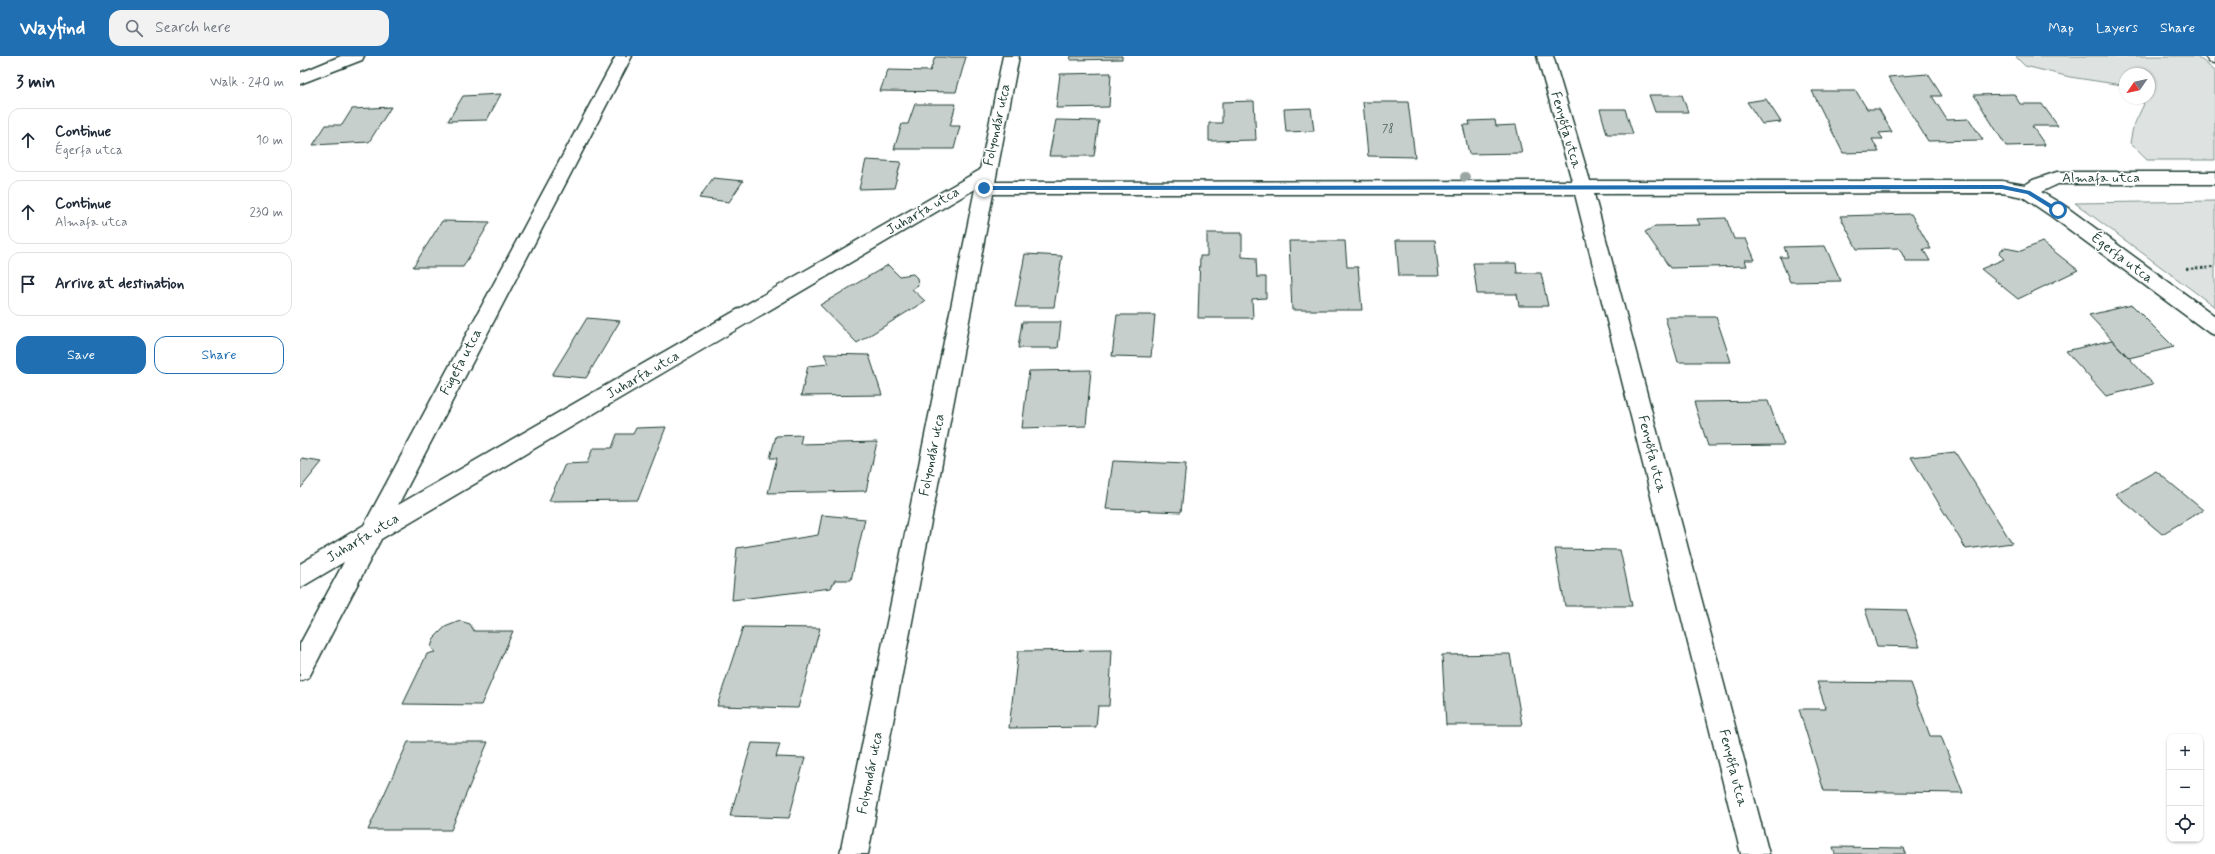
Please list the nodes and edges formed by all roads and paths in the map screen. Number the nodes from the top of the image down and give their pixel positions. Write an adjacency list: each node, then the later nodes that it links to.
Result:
1 (356, 56): 5 (street)
2 (624, 56): 13 (street, Fügefa utca)
3 (1012, 56): 7 (street, Folyondár utca)
4 (1545, 56): 8 (street, Fenyőfa utca)
5 (300, 79)
6 (2215, 178): 9 (street, Almafa utca)
7 (985, 181): 8 (street); 13 (street, Juharfa utca); 16 (street, Folyondár utca)
8 (1583, 188): 9 (street); 17 (street, Fenyőfa utca)
9 (2028, 192): 12 (street, Égerfa utca)
10 (2215, 267): 11 (path)
11 (2180, 270)
12 (2215, 326)
13 (371, 533): 14 (street, Juharfa utca); 15 (street, Fügefa utca)
14 (300, 577)
15 (300, 669)
16 (854, 854)
17 (1755, 854)

